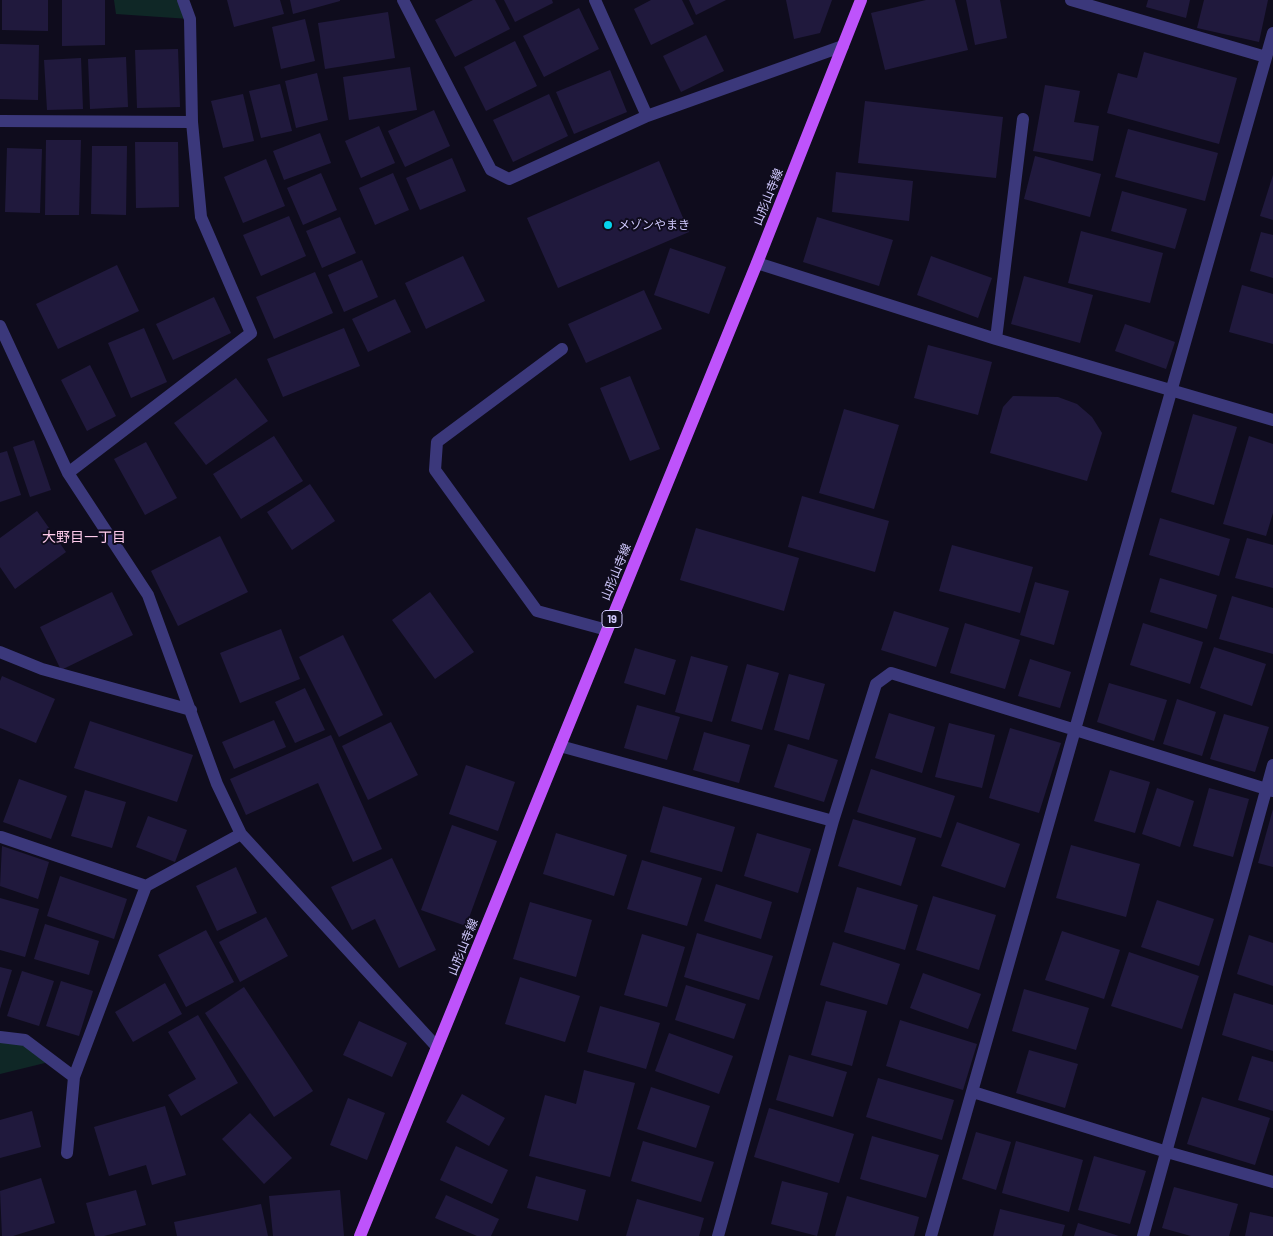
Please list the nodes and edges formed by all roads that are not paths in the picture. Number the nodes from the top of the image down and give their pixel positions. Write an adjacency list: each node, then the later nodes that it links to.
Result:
1 (183, 0): 12 (lane)
2 (403, 0): 9 (lane)
3 (595, 0): 9 (lane)
4 (861, 0): 7 (main road, 山形山寺線 / 19)
5 (1071, 0): 8 (lane)
6 (1273, 33): 8 (lane)
7 (843, 46): 9 (lane); 13 (main road, 山形山寺線 / 19)
8 (1266, 57): 17 (lane)
9 (647, 116)
10 (1022, 120): 15 (lane)
11 (0, 121): 12 (lane)
12 (192, 122): 19 (lane)
13 (757, 263): 15 (lane); 20 (main road, 山形山寺線 / 19)
14 (0, 326): 19 (lane)
15 (996, 339): 17 (lane)
16 (562, 349): 20 (lane)
17 (1172, 390): 18 (lane); 23 (lane)
18 (1273, 420)
19 (68, 473): 22 (lane)
20 (607, 630): 24 (main road, 山形山寺線 / 19)
21 (0, 652): 22 (lane)
22 (190, 710): 28 (lane)
23 (1077, 729): 26 (lane); 27 (lane); 34 (lane)
24 (560, 746): 27 (lane); 32 (main road, 山形山寺線 / 19)
25 (1273, 765): 26 (lane)
26 (1270, 790): 35 (lane)
27 (834, 821): 39 (lane)
28 (241, 834): 30 (lane); 32 (lane)
29 (1, 837): 30 (lane)
30 (146, 886): 33 (lane)
31 (0, 1037): 33 (lane)
32 (437, 1047): 38 (main road, 山形山寺線 / 19)
33 (74, 1077): 36 (lane)
34 (973, 1092): 35 (lane); 40 (lane)
35 (1167, 1152): 37 (lane); 41 (lane)
36 (67, 1153)
37 (1273, 1182)
38 (360, 1236)
39 (718, 1236)
40 (932, 1236)
41 (1143, 1236)

